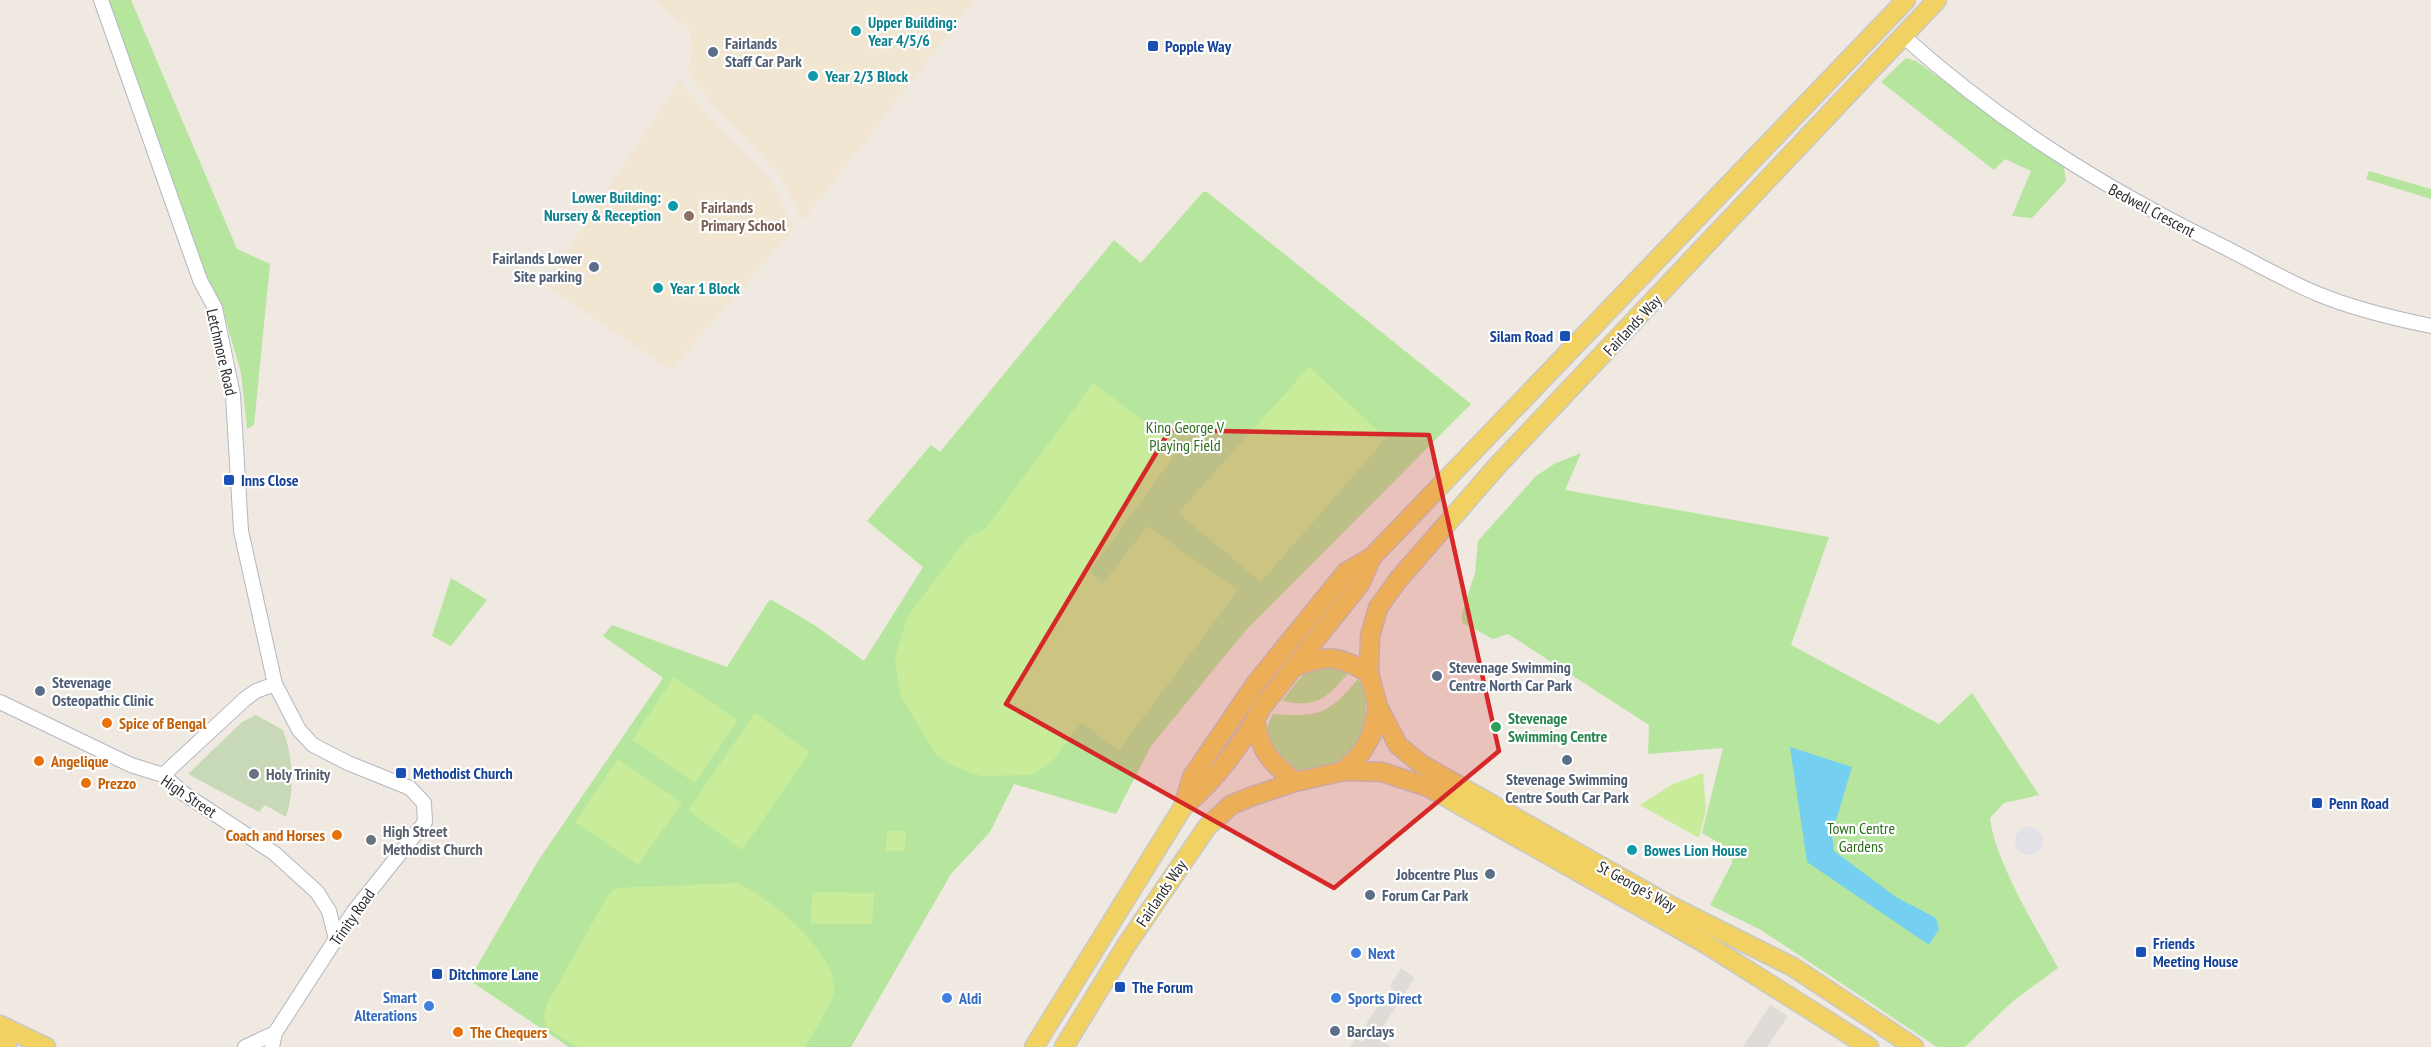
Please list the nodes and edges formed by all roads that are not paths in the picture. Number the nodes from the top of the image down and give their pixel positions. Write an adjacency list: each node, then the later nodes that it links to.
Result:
1 (101, 0): 9 (street, Letchmore Road)
2 (1906, 0): 6 (main road, Fairlands Way)
3 (1938, 0): 4 (main road, Fairlands Way)
4 (1903, 36): 5 (street, Bedwell Crescent); 8 (main road, Fairlands Way)
5 (2431, 326)
6 (1372, 557): 7 (main road, Fairlands Way); 17 (main road, Fairlands Way)
7 (1292, 668): 8 (main road); 12 (main road, Fairlands Way)
8 (1368, 673): 11 (main road, Fairlands Way)
9 (275, 684): 14 (street); 16 (street, Letchmore Road)
10 (0, 702): 14 (street, High Street)
11 (1378, 707): 13 (main road); 29 (main road, St George's Way)
12 (1255, 720): 15 (main road); 17 (main road, Fairlands Way)
13 (1344, 771): 15 (main road, Fairlands Way); 28 (main road, St George's Way)
14 (163, 775): 18 (street, High Street)
15 (1295, 782): 27 (main road, Fairlands Way)
16 (423, 803): 18 (street, Trinity Road)
17 (1183, 807): 26 (main road, Fairlands Way)
18 (336, 939): 20 (street, Trinity Road)
19 (0, 1025): 23 (main road)
20 (275, 1033): 24 (street); 25 (street, Trinity Road)
21 (0, 1044): 22 (main road)
22 (6, 1047)
23 (46, 1047)
24 (245, 1047)
25 (272, 1047)
26 (1034, 1047)
27 (1064, 1047)
28 (1869, 1047)
29 (1914, 1047)

